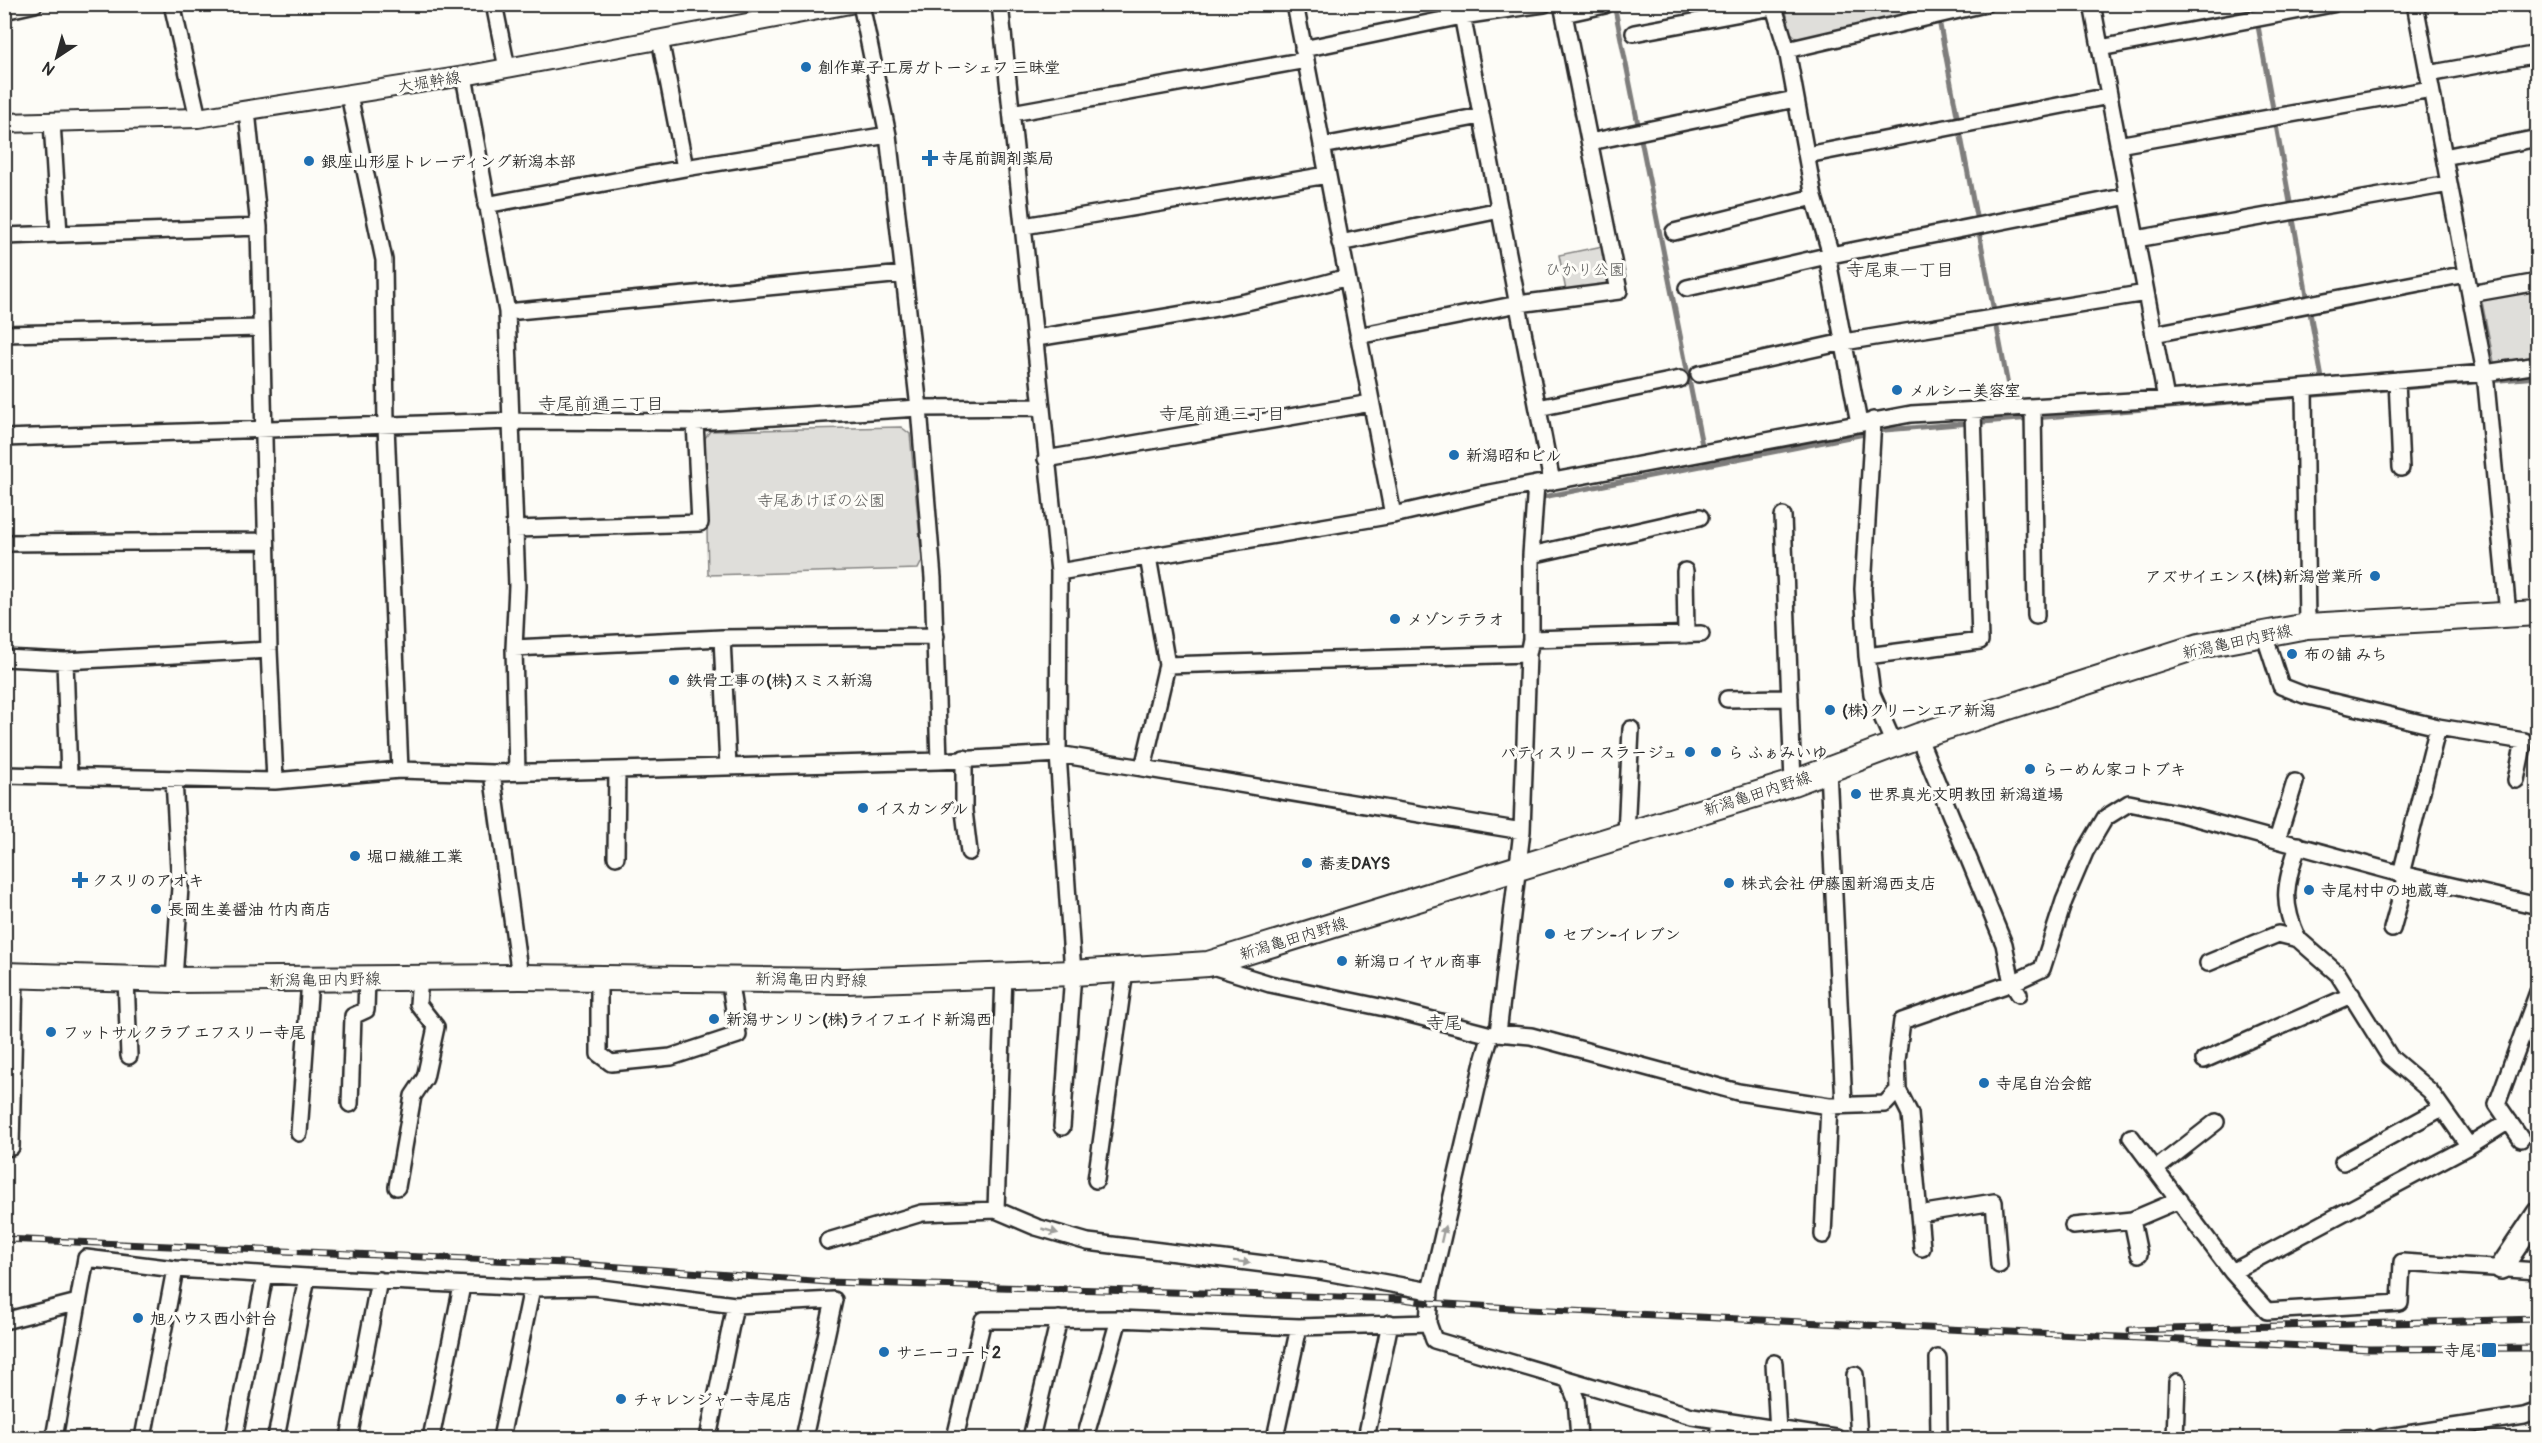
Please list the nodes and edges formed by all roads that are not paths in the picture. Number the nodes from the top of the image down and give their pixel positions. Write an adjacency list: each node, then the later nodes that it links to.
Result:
1 (35, 4): 18 (street)
2 (172, 4): 34 (street)
3 (494, 4): 25 (street)
4 (850, 4): 15 (street, 大堀幹線)
5 (861, 4): 37 (street)
6 (1000, 4): 32 (street)
7 (1295, 4): 24 (street)
8 (1544, 4): 17 (street)
9 (1985, 4): 22 (street)
10 (2092, 4): 21 (street)
11 (2332, 4): 21 (street)
12 (2415, 4): 27 (street)
13 (1605, 5): 16 (street)
14 (1773, 6): 19 (street); 22 (street)
15 (813, 7): 20 (street, 大堀幹線)
16 (1563, 9): 39 (street)
17 (1461, 10): 24 (street); 33 (street)
18 (4, 11)
19 (1634, 33)
20 (660, 39): 25 (street, 大堀幹線); 44 (street)
21 (2100, 48): 29 (street)
22 (1787, 50): 30 (street)
23 (2538, 54): 27 (street)
24 (1304, 55): 32 (street); 41 (street)
25 (507, 68): 26 (street, 大堀幹線)
26 (464, 76): 28 (street, 大堀幹線); 49 (street)
27 (2430, 82): 40 (street); 43 (street)
28 (349, 94): 31 (street, 大堀幹線); 90 (street)
29 (2109, 96): 40 (street); 42 (street)
30 (1795, 99): 39 (street); 42 (street)
31 (247, 111): 34 (street, 大堀幹線); 52 (street)
32 (1012, 113): 51 (street)
33 (1481, 116): 41 (street); 50 (street)
34 (198, 118): 35 (street, 大堀幹線)
35 (52, 122): 36 (street, 大堀幹線); 54 (street)
36 (4, 123)
37 (888, 135): 44 (street); 59 (street)
38 (2538, 138): 43 (street)
39 (1590, 142): 66 (street)
40 (2118, 145): 47 (street)
41 (1322, 146): 45 (street)
42 (1807, 155): 48 (street)
43 (2444, 157): 46 (street)
44 (685, 168): 49 (street)
45 (1328, 175): 51 (street); 57 (street)
46 (2449, 183): 56 (street); 60 (street)
47 (2128, 196): 56 (street); 58 (street)
48 (1814, 197): 53 (street); 58 (street)
49 (486, 205): 67 (street)
50 (1500, 210): 57 (street); 66 (street)
51 (1024, 226): 72 (street)
52 (260, 227): 54 (street); 68 (street)
53 (1674, 232)
54 (59, 234): 55 (street)
55 (4, 236)
56 (2136, 239): 64 (street)
57 (1340, 243): 61 (street)
58 (1831, 255): 63 (street); 73 (street)
59 (903, 274): 67 (street); 83 (street)
60 (2466, 274): 65 (street); 70 (street)
61 (1347, 277): 71 (street); 72 (street)
62 (2538, 282): 65 (street)
63 (1687, 288)
64 (2146, 293): 70 (street); 73 (street)
65 (2470, 294): 75 (street)
66 (1518, 304): 71 (street); 84 (street)
67 (507, 312): 87 (street)
68 (261, 328): 69 (street); 91 (street)
69 (4, 334)
70 (2154, 334): 80 (street)
71 (1358, 336): 81 (street)
72 (1036, 338): 82 (street)
73 (1844, 342): 76 (street); 89 (street)
74 (2538, 365): 75 (street)
75 (2485, 373): 78 (street); 108 (street)
76 (1699, 374)
77 (1680, 379): 84 (street)
78 (2397, 380): 79 (street); 94 (street)
79 (2304, 388): 80 (street); 110 (street)
80 (2166, 399): 85 (street)
81 (1371, 403): 93 (street); 97 (street)
82 (1041, 407): 83 (street); 93 (street)
83 (919, 408): 88 (street); 112 (street)
84 (1538, 408): 95 (street)
85 (2032, 409): 86 (street); 109 (street)
86 (1973, 412): 89 (street); 117 (street)
87 (512, 421): 88 (street); 90 (street); 100 (street)
88 (695, 422): 100 (street)
89 (1866, 422): 95 (street); 117 (street)
90 (386, 425): 91 (street); 132 (street)
91 (262, 429): 92 (street); 101 (street)
92 (4, 438)
93 (1046, 459): 106 (street)
94 (2401, 468)
95 (1552, 482): 96 (street)
96 (1536, 484): 97 (street); 103 (street)
97 (1393, 515): 104 (street)
98 (1783, 516): 121 (street)
99 (1700, 517): 103 (street)
100 (515, 529): 115 (street)
101 (266, 541): 102 (street); 116 (street)
102 (4, 543)
103 (1531, 555): 114 (street)
104 (1148, 557): 106 (street); 120 (street)
105 (1685, 571): 114 (street)
106 (1059, 572): 127 (street)
107 (2538, 613): 108 (main road, 新潟亀田内野線)
108 (2508, 614): 110 (main road, 新潟亀田内野線)
109 (2036, 616)
110 (2307, 626): 111 (main road, 新潟亀田内野線)
111 (2264, 634): 123 (street); 125 (main road, 新潟亀田内野線)
112 (936, 636): 113 (street); 129 (street)
113 (722, 638): 115 (street); 130 (street)
114 (1530, 646): 120 (street); 144 (street)
115 (514, 648): 135 (street)
116 (268, 650): 119 (street); 141 (street)
117 (1867, 656): 126 (street)
118 (4, 658): 119 (street)
119 (65, 661): 138 (street)
120 (1167, 665): 131 (street)
121 (1790, 698): 122 (street); 143 (street)
122 (1726, 699)
123 (2438, 727): 140 (street); 151 (street)
124 (1631, 729): 145 (street)
125 (1918, 736): 126 (main road, 新潟亀田内野線); 169 (street)
126 (1894, 744): 134 (main road, 新潟亀田内野線)
127 (1058, 754): 128 (street); 131 (street); 158 (street)
128 (963, 758): 129 (street); 148 (street)
129 (939, 761): 130 (street)
130 (728, 767): 133 (street)
131 (1143, 768): 144 (street)
132 (400, 770): 136 (street); 141 (street)
133 (617, 770): 135 (street); 149 (street)
134 (1828, 770): 143 (main road, 新潟亀田内野線); 177 (street)
135 (517, 772): 136 (street)
136 (492, 773): 161 (street)
137 (4, 776): 138 (street)
138 (69, 777): 139 (street)
139 (174, 779): 141 (street); 167 (street)
140 (2516, 780)
141 (275, 781)
142 (2295, 782): 146 (street)
143 (1793, 783): 145 (main road, 新潟亀田内野線)
144 (1522, 831): 150 (street)
145 (1626, 834): 150 (main road, 新潟亀田内野線)
146 (2277, 840): 147 (street); 169 (street)
147 (2298, 845): 151 (street); 154 (street)
148 (969, 852)
149 (616, 857)
150 (1518, 867): 156 (main road, 新潟亀田内野線); 172 (street)
151 (2404, 874): 152 (street); 153 (street)
152 (2538, 906)
153 (2392, 929)
154 (2298, 939): 155 (street); 171 (street)
155 (2208, 963)
156 (1208, 964): 157 (main road, 新潟亀田内野線); 172 (street)
157 (1125, 970): 158 (main road, 新潟亀田内野線); 189 (street)
158 (1073, 973): 160 (main road, 新潟亀田内野線); 181 (street)
159 (10, 974): 163 (main road, 新潟亀田内野線); 186 (street)
160 (1004, 975): 166 (main road, 新潟亀田内野線); 192 (street)
161 (519, 976): 162 (main road, 新潟亀田内野線); 165 (main road, 新潟亀田内野線)
162 (420, 977): 164 (main road, 新潟亀田内野線); 190 (street)
163 (126, 978): 167 (main road, 新潟亀田内野線); 173 (street)
164 (367, 978): 168 (main road, 新潟亀田内野線); 176 (street)
165 (599, 978): 166 (main road, 新潟亀田内野線); 166 (street)
166 (729, 978)
167 (174, 980): 168 (main road, 新潟亀田内野線)
168 (310, 980): 182 (street)
169 (2015, 989): 175 (street)
170 (2538, 992): 179 (street)
171 (2352, 995): 174 (street); 178 (street)
172 (1494, 1034): 177 (street); 211 (street, one-way to 172)
173 (129, 1056)
174 (2204, 1060)
175 (1898, 1090): 177 (street); 194 (street)
176 (350, 1104)
177 (1837, 1106): 197 (street)
178 (2442, 1108): 185 (street); 187 (street)
179 (2509, 1121): 184 (street); 185 (street)
180 (2216, 1122): 188 (street)
181 (1062, 1127)
182 (299, 1133)
183 (2131, 1137): 188 (street)
184 (2521, 1139)
185 (2469, 1146): 205 (street)
186 (4, 1148)
187 (2343, 1162)
188 (2156, 1168): 191 (street)
189 (1096, 1180)
190 (397, 1186)
191 (2179, 1200): 195 (street); 205 (street)
192 (996, 1210): 198 (street); 211 (street, one-way to 211)
193 (2538, 1213): 202 (main road)
194 (1919, 1214): 199 (street); 201 (street)
195 (2132, 1220): 196 (street); 200 (street)
196 (2073, 1226)
197 (1823, 1235)
198 (828, 1241)
199 (1922, 1248)
200 (2139, 1254)
201 (1999, 1265)
202 (2501, 1268): 204 (street); 205 (street)
203 (175, 1269): 206 (street); 212 (street); 229 (street)
204 (2538, 1271)
205 (2232, 1272)
206 (266, 1275): 207 (street); 230 (street)
207 (307, 1277): 208 (street); 231 (street)
208 (379, 1280): 209 (street); 232 (street)
209 (462, 1286): 210 (street); 233 (street)
210 (532, 1288): 213 (street); 234 (street)
211 (1430, 1291): 218 (street)
212 (78, 1302): 216 (street); 228 (street)
213 (735, 1305): 235 (street); 236 (street)
214 (1059, 1319): 215 (street); 237 (street); 238 (street)
215 (1119, 1319): 219 (street); 239 (street)
216 (4, 1321)
217 (1390, 1323): 218 (street); 219 (street); 241 (street)
218 (1428, 1323): 223 (street)
219 (1299, 1327): 240 (street)
220 (1938, 1358): 247 (street)
221 (1774, 1363): 227 (street)
222 (1855, 1375): 246 (street)
223 (1568, 1380): 226 (street); 242 (street)
224 (2177, 1382): 248 (street)
225 (2538, 1411): 251 (street)
226 (1719, 1420): 227 (street); 243 (street)
227 (1778, 1431): 244 (street)
228 (54, 1438)
229 (143, 1438)
230 (234, 1438)
231 (276, 1438)
232 (349, 1438)
233 (431, 1438)
234 (501, 1438)
235 (708, 1438)
236 (804, 1438)
237 (955, 1438)
238 (1031, 1438)
239 (1085, 1438)
240 (1275, 1438)
241 (1366, 1438)
242 (1578, 1438)
243 (1719, 1438)
244 (1818, 1438): 245 (street)
245 (1836, 1438)
246 (1859, 1438)
247 (1939, 1438)
248 (2175, 1438)
249 (2344, 1438): 250 (street)
250 (2366, 1438)
251 (2380, 1438)

